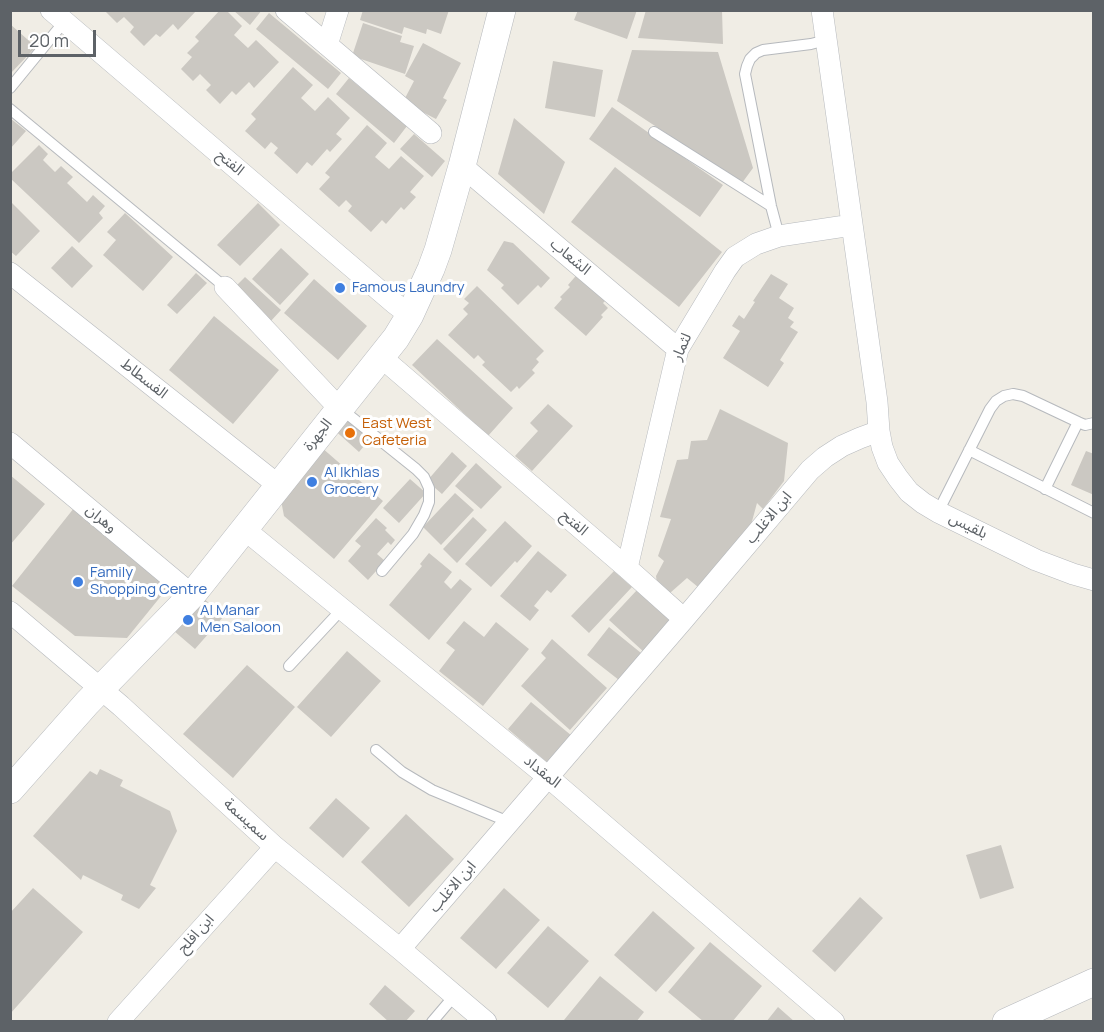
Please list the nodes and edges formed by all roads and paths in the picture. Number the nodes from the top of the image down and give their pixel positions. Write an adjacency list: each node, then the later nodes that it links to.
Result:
1 (286, 10): 7 (street)
2 (338, 10): 7 (street)
3 (502, 10): 12 (street, الجهرة)
4 (822, 10): 6 (street)
5 (63, 14): 8 (lane); 18 (street, الفتح)
6 (826, 40): 13 (lane); 14 (street)
7 (327, 45): 11 (street)
8 (10, 88)
9 (10, 108): 17 (lane)
10 (654, 132): 13 (lane)
11 (431, 133)
12 (462, 166): 18 (street, الجهرة); 19 (street, الشعاب)
13 (771, 206): 15 (lane)
14 (852, 225): 15 (street, لثمار); 24 (street)
15 (779, 236): 19 (street, لثمار)
16 (10, 273): 27 (street, الفسطاط)
17 (225, 287): 21 (street)
18 (410, 315): 20 (street, الجهرة)
19 (678, 349): 32 (street, لثمار)
20 (381, 357): 21 (street, الجهرة); 32 (street, الفتح)
21 (339, 408): 27 (street, الجهرة); 33 (lane)
22 (1078, 422): 23 (lane); 26 (lane); 28 (lane)
23 (1094, 423)
24 (879, 431): 29 (street, بلقيس); 38 (street, ابن الاغلب)
25 (10, 443): 35 (street, وهران)
26 (969, 450): 28 (lane); 29 (lane)
27 (278, 485): 31 (street, الجهرة)
28 (1046, 489): 30 (lane)
29 (938, 512): 34 (street, بلقيس)
30 (1094, 513)
31 (244, 529): 35 (street, الجهرة); 36 (street, المقداد)
32 (627, 568): 38 (street, الفتح)
33 (382, 571)
34 (1094, 579)
35 (192, 595): 40 (street, الجهرة)
36 (343, 609): 39 (lane); 42 (street, المقداد)
37 (10, 612): 40 (street, سميسمة)
38 (684, 620): 42 (street, ابن الاغلب)
39 (289, 666)
40 (101, 689): 43 (street, الجهرة); 45 (street, سميسمة)
41 (376, 750): 44 (lane)
42 (548, 777): 44 (street, ابن الاغلب); 52 (street, المقداد)
43 (10, 790)
44 (509, 822): 46 (street, ابن الاغلب)
45 (275, 847): 46 (street, سميسمة); 49 (street, ابن افلح)
46 (400, 949): 48 (street, سميسمة)
47 (1094, 982): 53 (street)
48 (455, 996): 50 (lane); 51 (street, سميسمة)
49 (118, 1022)
50 (432, 1022)
51 (486, 1022)
52 (834, 1022)
53 (1005, 1022)

